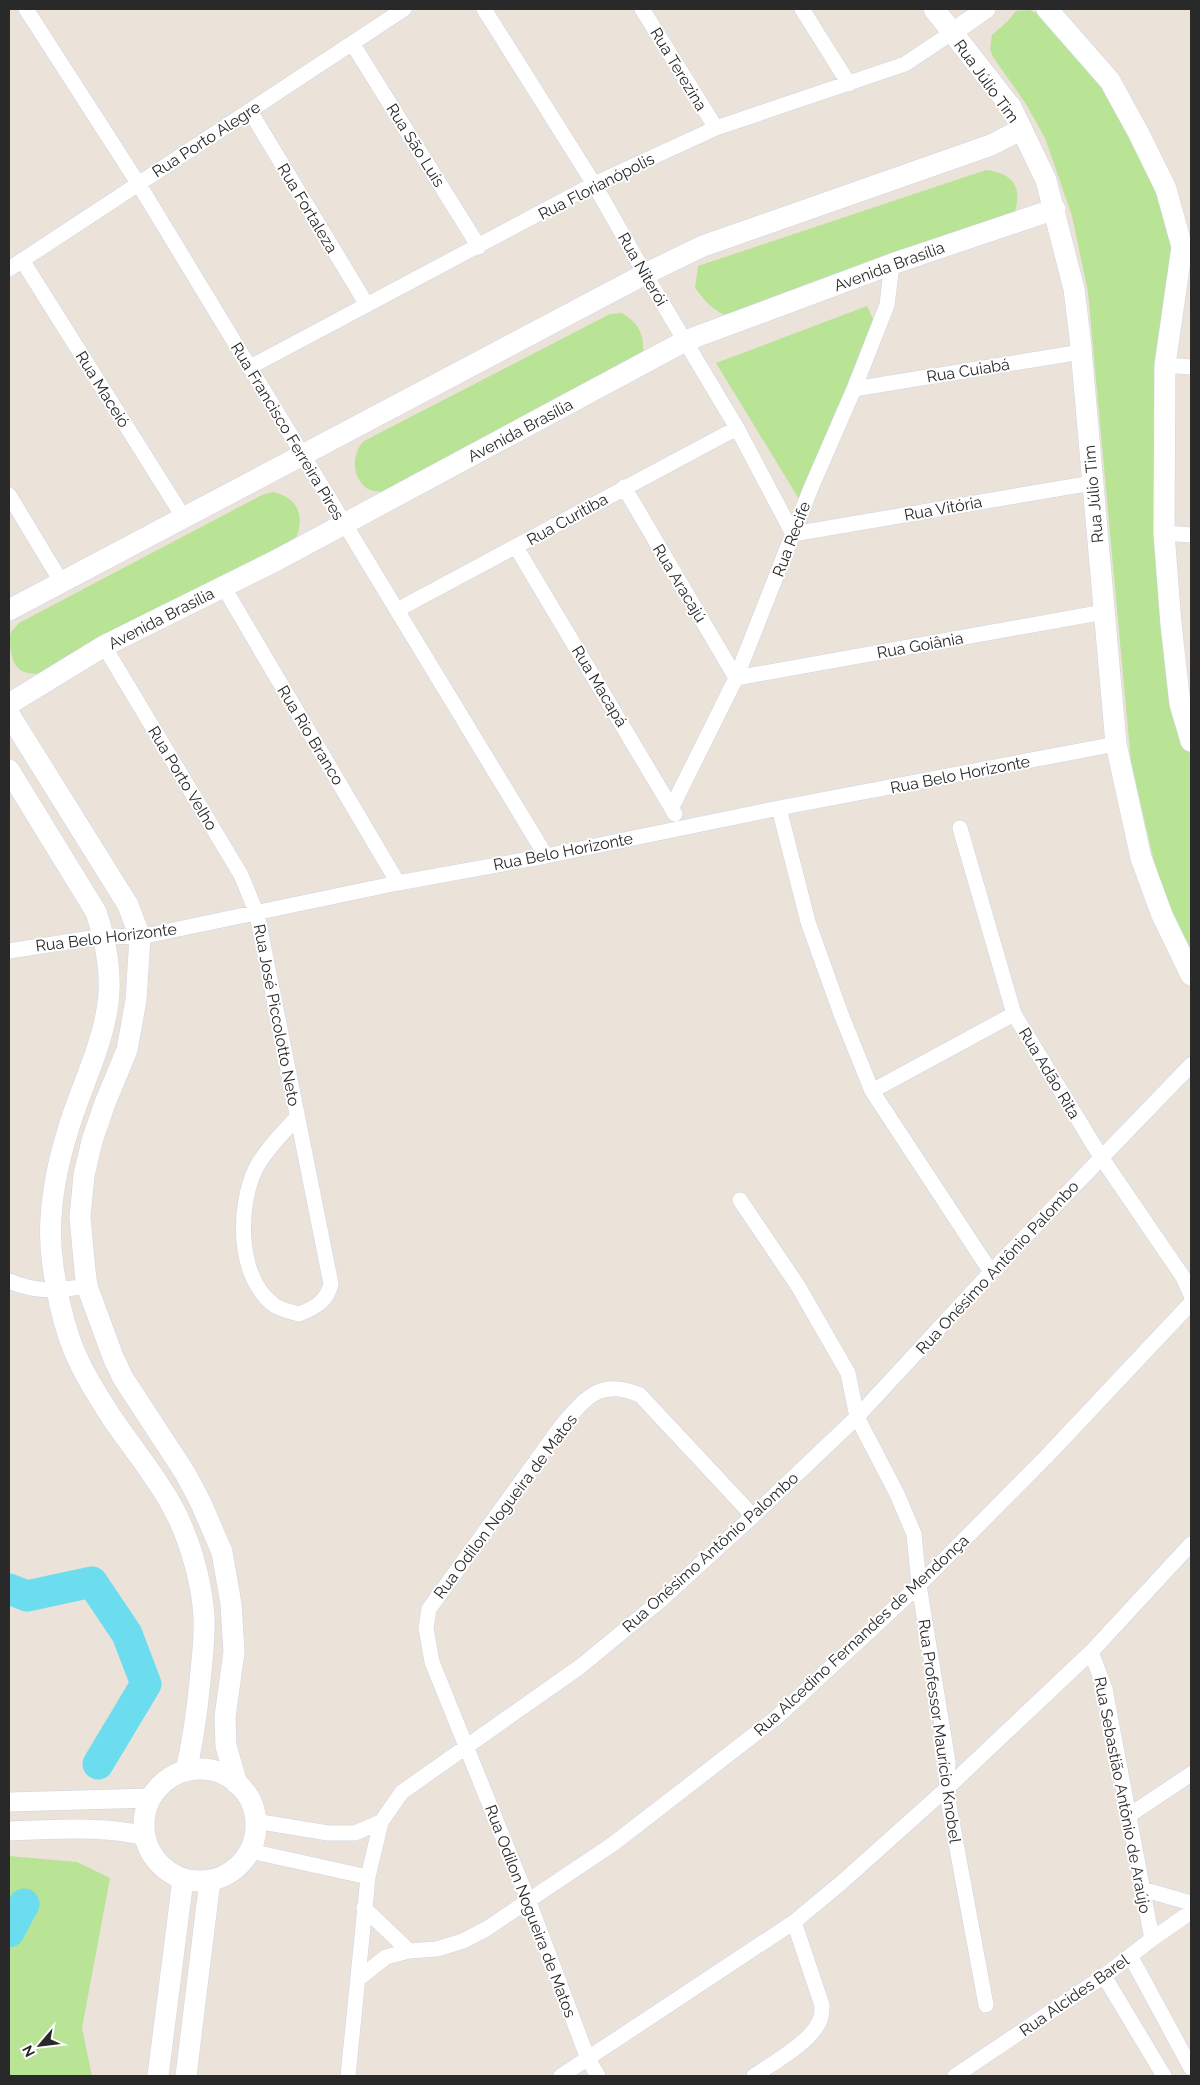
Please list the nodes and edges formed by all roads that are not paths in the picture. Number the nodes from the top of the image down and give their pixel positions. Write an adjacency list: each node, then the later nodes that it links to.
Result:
1 (26, 9): 15 (street, Rua Francisco Ferreira Pires)
2 (404, 9): 10 (street, Rua Porto Alegre)
3 (484, 9): 16 (street, Rua Niterói)
4 (642, 9): 13 (street, Rua Terezina)
5 (802, 9): 11 (street)
6 (934, 9): 9 (main road, Rua Júlio Tim)
7 (986, 9): 9 (street)
8 (1047, 9): 18 (main road)
9 (953, 32): 11 (street, Rua Florianópolis); 14 (main road, Rua Júlio Tim)
10 (352, 43): 12 (street, Rua Porto Alegre); 19 (street, Rua São Luís)
11 (849, 84): 13 (street, Rua Florianópolis)
12 (250, 111): 15 (street, Rua Porto Alegre); 24 (street, Rua Fortaleza)
13 (716, 128): 16 (street, Rua Florianópolis)
14 (1022, 129): 17 (main road, Rua Júlio Tim); 23 (main road)
15 (138, 183): 20 (street, Rua Porto Alegre); 28 (street, Rua Francisco Ferreira Pires)
16 (594, 184): 19 (street, Rua Florianópolis); 23 (street, Rua Niterói)
17 (1055, 209): 21 (main road, Avenida Brasília); 26 (main road, Rua Júlio Tim)
18 (1187, 246): 27 (main road)
19 (479, 247): 24 (street, Rua Florianópolis)
20 (22, 260): 22 (street, Rua Porto Alegre); 36 (street, Rua Maceió)
21 (892, 264): 25 (main road, Avenida Brasília); 30 (street, Rua Recife)
22 (9, 269)
23 (645, 274): 25 (street, Rua Niterói); 32 (main road)
24 (367, 305): 28 (street, Rua Florianópolis)
25 (686, 341): 31 (street, Rua Niterói); 37 (main road, Avenida Brasília)
26 (1081, 352): 30 (street, Rua Cuiabá); 33 (main road, Rua Júlio Tim)
27 (1165, 365): 29 (street); 38 (main road)
28 (250, 367): 32 (street, Rua Francisco Ferreira Pires)
29 (1191, 367)
30 (854, 389): 39 (street, Rua Recife)
31 (737, 428): 34 (street, Rua Curitiba); 39 (street, Rua Niterói)
32 (303, 455): 36 (main road); 37 (street, Rua Francisco Ferreira Pires)
33 (1092, 482): 39 (street, Rua Vitória); 46 (main road, Rua Júlio Tim)
34 (624, 487): 41 (street, Rua Curitiba); 48 (street, Rua Aracajú)
35 (9, 495): 42 (street)
36 (184, 518): 42 (main road)
37 (344, 524): 43 (main road, Avenida Brasília); 45 (street, Rua Francisco Ferreira Pires)
38 (1164, 533): 40 (street); 50 (main road)
39 (793, 534): 48 (street, Rua Recife)
40 (1191, 535)
41 (516, 547): 45 (street, Rua Curitiba); 55 (street, Rua Macapá)
42 (62, 583): 44 (main road)
43 (223, 586): 47 (main road, Avenida Brasília); 60 (street, Rua Rio Branco)
44 (9, 610)
45 (397, 610): 59 (street, Rua Francisco Ferreira Pires)
46 (1104, 612): 48 (street, Rua Goiânia); 53 (main road, Rua Júlio Tim)
47 (104, 646): 49 (main road, Avenida Brasília); 61 (street, Rua Porto Velho)
48 (736, 678): 55 (street, Rua Recife)
49 (9, 704)
50 (1186, 705): 52 (main road)
51 (9, 714): 63 (main road)
52 (1191, 741)
53 (1116, 744): 56 (street, Rua Belo Horizonte); 65 (main road, Rua Júlio Tim)
54 (9, 770): 62 (main road)
55 (672, 807): 57 (street, Rua Macapá)
56 (779, 808): 57 (street, Rua Belo Horizonte); 68 (street)
57 (680, 827): 59 (street, Rua Belo Horizonte)
58 (960, 828): 66 (street, Rua Adão Rita)
59 (546, 856): 60 (street, Rua Belo Horizonte)
60 (398, 883): 61 (street, Rua Belo Horizonte)
61 (257, 914): 63 (street, Rua Belo Horizonte); 69 (street, Rua José Piccolotto Neto)
62 (104, 936): 63 (street, Rua Belo Horizonte); 64 (street, Rua Belo Horizonte); 75 (main road)
63 (140, 937): 74 (main road)
64 (9, 951)
65 (1191, 975)
66 (1014, 1014): 68 (street); 70 (street, Rua Adão Rita)
67 (1191, 1065): 70 (street, Rua Onésimo Antônio Palombo)
68 (872, 1091): 72 (street)
69 (297, 1117): 69 (street, Rua José Piccolotto Neto)
70 (1101, 1157): 72 (street, Rua Onésimo Antônio Palombo); 76 (street, Rua Adão Rita)
71 (740, 1200): 78 (street, Rua Professor Maurício Knobel)
72 (991, 1272): 78 (street, Rua Onésimo Antônio Palombo)
73 (9, 1281): 75 (street)
74 (87, 1286): 75 (street); 86 (main road)
75 (58, 1291): 84 (main road)
76 (1191, 1294)
77 (1191, 1303): 81 (street, Rua Alcedino Fernandes de Mendonça)
78 (857, 1416): 79 (street, Rua Onésimo Antônio Palombo); 81 (street, Rua Professor Maurício Knobel)
79 (753, 1516): 83 (street, Rua Onésimo Antônio Palombo); 83 (street, Rua Odilon Nogueira de Matos)
80 (1191, 1544): 82 (street)
81 (919, 1585): 87 (street, Rua Professor Maurício Knobel); 100 (street, Rua Alcedino Fernandes de Mendonça)
82 (1091, 1652): 87 (street); 90 (street, Rua Sebastião Antônio de Araújo)
83 (466, 1746): 92 (street, Rua Onésimo Antônio Palombo); 100 (street, Rua Odilon Nogueira de Matos)
84 (186, 1771): 86 (main road); 88 (main road)
85 (1191, 1774): 90 (street)
86 (237, 1784): 91 (main road)
87 (946, 1789): 104 (street); 110 (street, Rua Professor Maurício Knobel)
88 (151, 1798): 89 (street); 94 (main road)
89 (9, 1802)
90 (1128, 1816): 99 (street, Rua Sebastião Antônio de Araújo)
91 (255, 1821): 92 (street); 95 (main road)
92 (381, 1822): 97 (street, Rua Onésimo Antônio Palombo)
93 (9, 1831): 94 (street)
94 (145, 1836): 96 (main road)
95 (250, 1850): 97 (street); 98 (main road)
96 (183, 1878): 98 (main road); 113 (main road)
97 (368, 1878): 102 (street, Rua Onésimo Antônio Palombo)
98 (210, 1880): 114 (main road)
99 (1142, 1889): 101 (street); 105 (street, Rua Sebastião Antônio de Araújo)
100 (529, 1902): 106 (street, Rua Alcedino Fernandes de Mendonça); 111 (street, Rua Odilon Nogueira de Matos)
101 (1191, 1902)
102 (364, 1908): 106 (street); 109 (street, Rua Onésimo Antônio Palombo)
103 (1191, 1912): 105 (street, Rua Alcides Barel)
104 (794, 1922): 111 (street); 118 (street)
105 (1152, 1939): 107 (street, Rua Alcides Barel)
106 (409, 1952): 109 (street, Rua Alcedino Fernandes de Mendonça)
107 (1131, 1957): 108 (street, Rua Alcides Barel); 112 (street)
108 (1104, 1976): 119 (street, Rua Alcides Barel); 120 (street)
109 (358, 1979): 115 (street, Rua Onésimo Antônio Palombo)
110 (986, 2005)
111 (588, 2059): 116 (street); 117 (street, Rua Odilon Nogueira de Matos)
112 (1191, 2068)
113 (158, 2076)
114 (186, 2076)
115 (348, 2076)
116 (561, 2076)
117 (598, 2076)
118 (754, 2076)
119 (955, 2076)
120 (1164, 2076)

